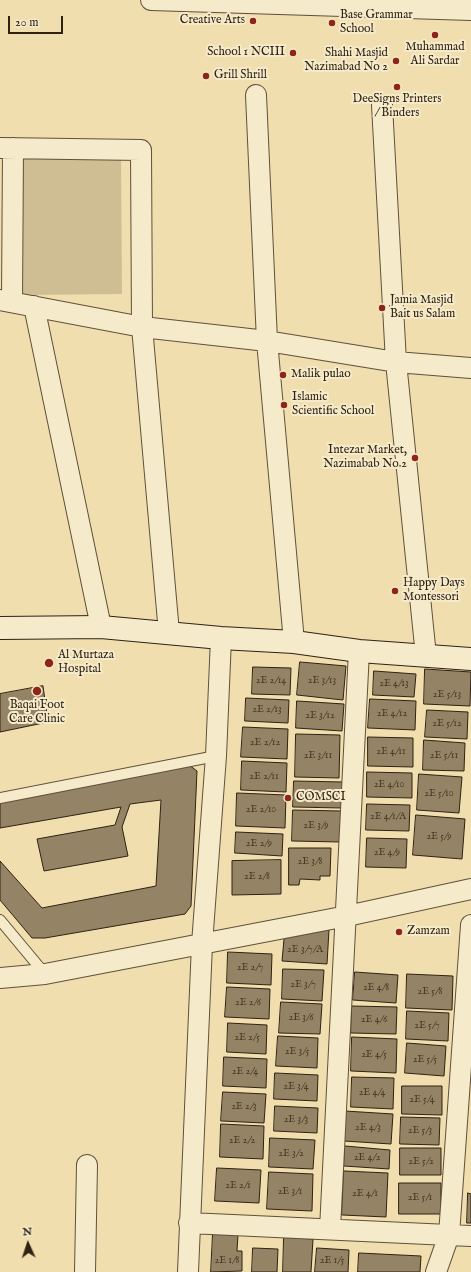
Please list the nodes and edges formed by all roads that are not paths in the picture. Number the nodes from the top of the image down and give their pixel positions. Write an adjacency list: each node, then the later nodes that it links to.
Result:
1 (151, 0): 2 (street)
2 (471, 10)
3 (256, 95): 9 (street)
4 (382, 105): 10 (street)
5 (6, 148): 6 (street); 8 (street)
6 (6, 301): 7 (street)
7 (34, 306): 8 (street); 12 (street)
8 (142, 327): 9 (street); 14 (street)
9 (267, 340): 10 (street); 16 (street)
10 (396, 362): 11 (street); 18 (street)
11 (471, 368)
12 (101, 627): 13 (street); 14 (street)
13 (0, 628)
14 (170, 633): 15 (street)
15 (221, 638): 16 (street); 20 (street)
16 (294, 642): 17 (street)
17 (359, 651): 18 (street); 23 (street)
18 (426, 656): 19 (street)
19 (471, 659)
20 (216, 756): 21 (lane); 26 (street)
21 (0, 798)
22 (471, 889): 23 (street)
23 (347, 916): 26 (street); 31 (street)
24 (0, 920): 27 (lane)
25 (471, 925): 32 (street)
26 (202, 944): 27 (street); 30 (street)
27 (45, 974): 28 (street)
28 (0, 978)
29 (87, 1165): 34 (street)
30 (190, 1223): 31 (street); 35 (street)
31 (330, 1229): 32 (street)
32 (449, 1235): 33 (street); 36 (street)
33 (471, 1236)
34 (85, 1272)
35 (188, 1272)
36 (436, 1272)

